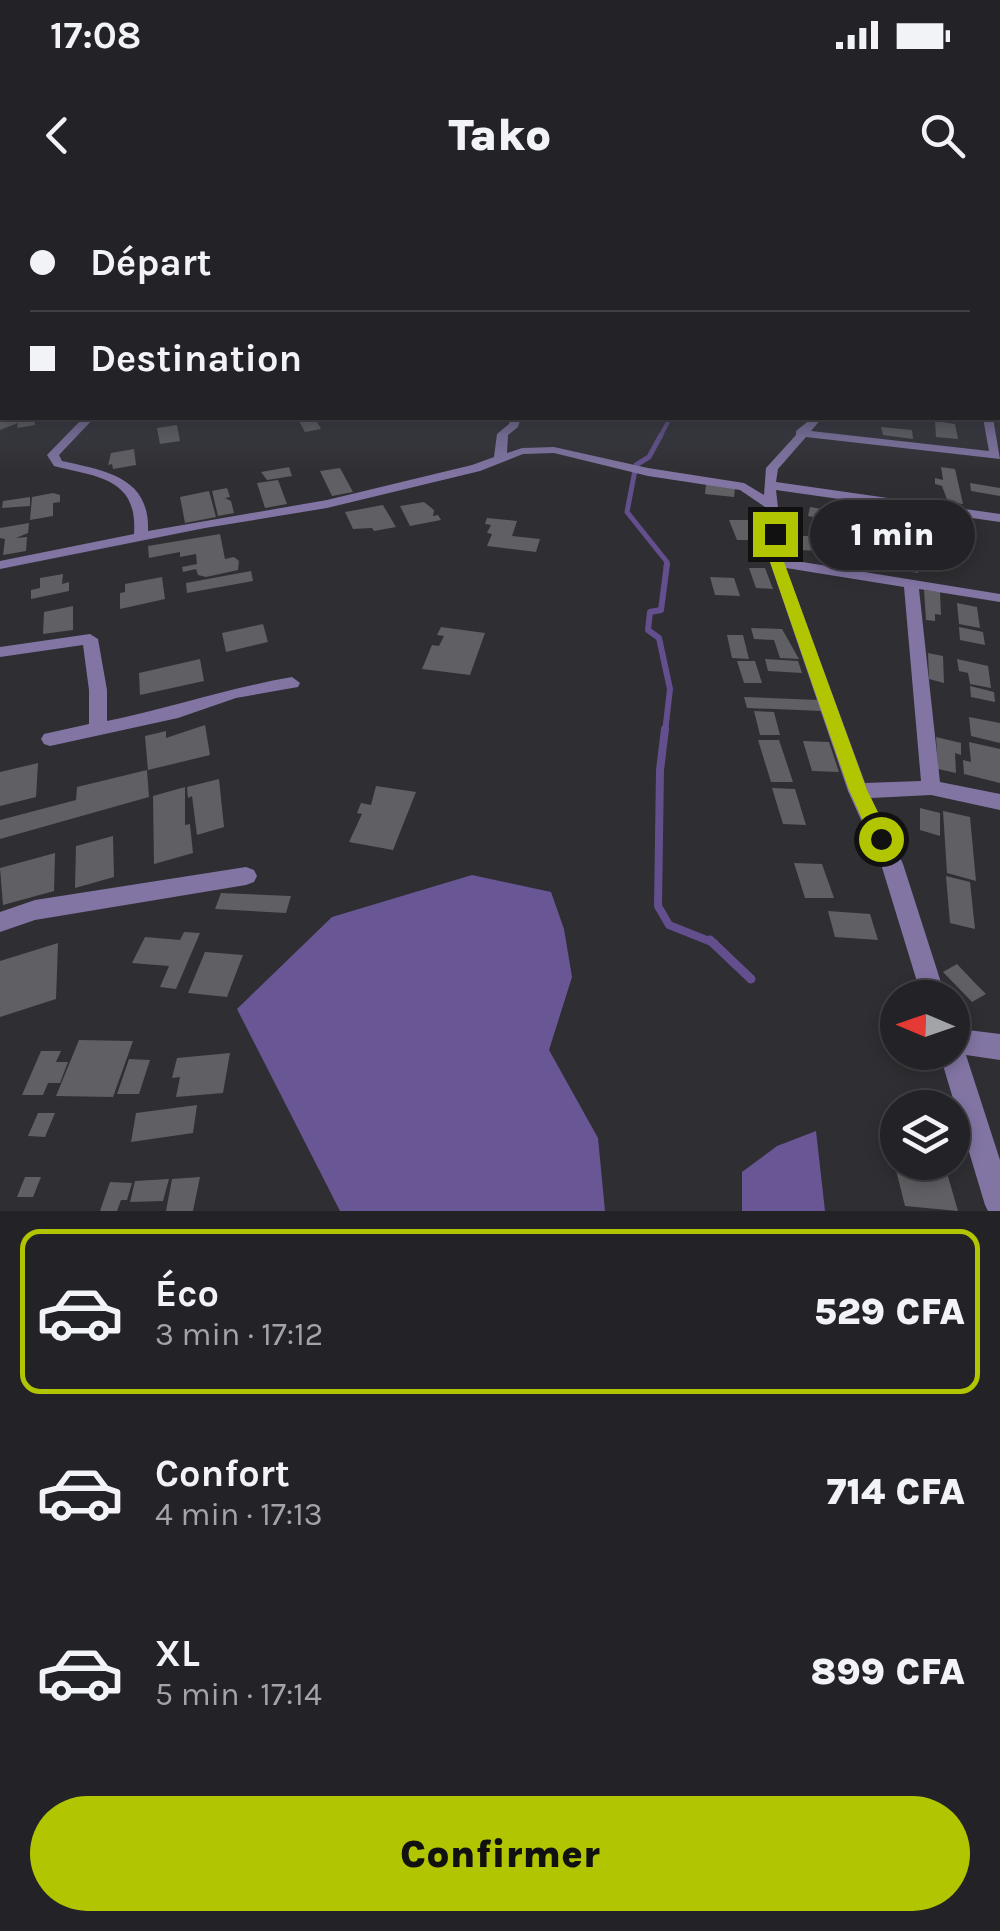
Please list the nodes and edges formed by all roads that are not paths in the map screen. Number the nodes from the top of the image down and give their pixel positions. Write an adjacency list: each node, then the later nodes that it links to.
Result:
1 (88, 420): 11 (street)
2 (515, 420): 7 (street)
3 (814, 420): 5 (street)
4 (988, 420): 6 (street)
5 (800, 434): 6 (street); 8 (street)
6 (997, 456)
7 (500, 459): 9 (street); 11 (street)
8 (769, 485): 9 (street); 10 (street)
9 (772, 507): 12 (street)
10 (1000, 518)
11 (141, 538): 13 (street)
12 (777, 562): 14 (street); 21 (street)
13 (0, 566)
14 (911, 586): 15 (street); 20 (street)
15 (1000, 598)
16 (0, 652): 18 (street)
17 (292, 683): 18 (street)
18 (98, 729): 19 (street)
19 (50, 739)
20 (931, 788): 21 (street); 22 (street)
21 (858, 790): 25 (street)
22 (1000, 802)
23 (246, 876): 24 (street)
24 (0, 922)
25 (928, 980)
26 (970, 1043): 27 (street)
27 (1000, 1047)
28 (958, 1070): 29 (street)
29 (1000, 1205)

